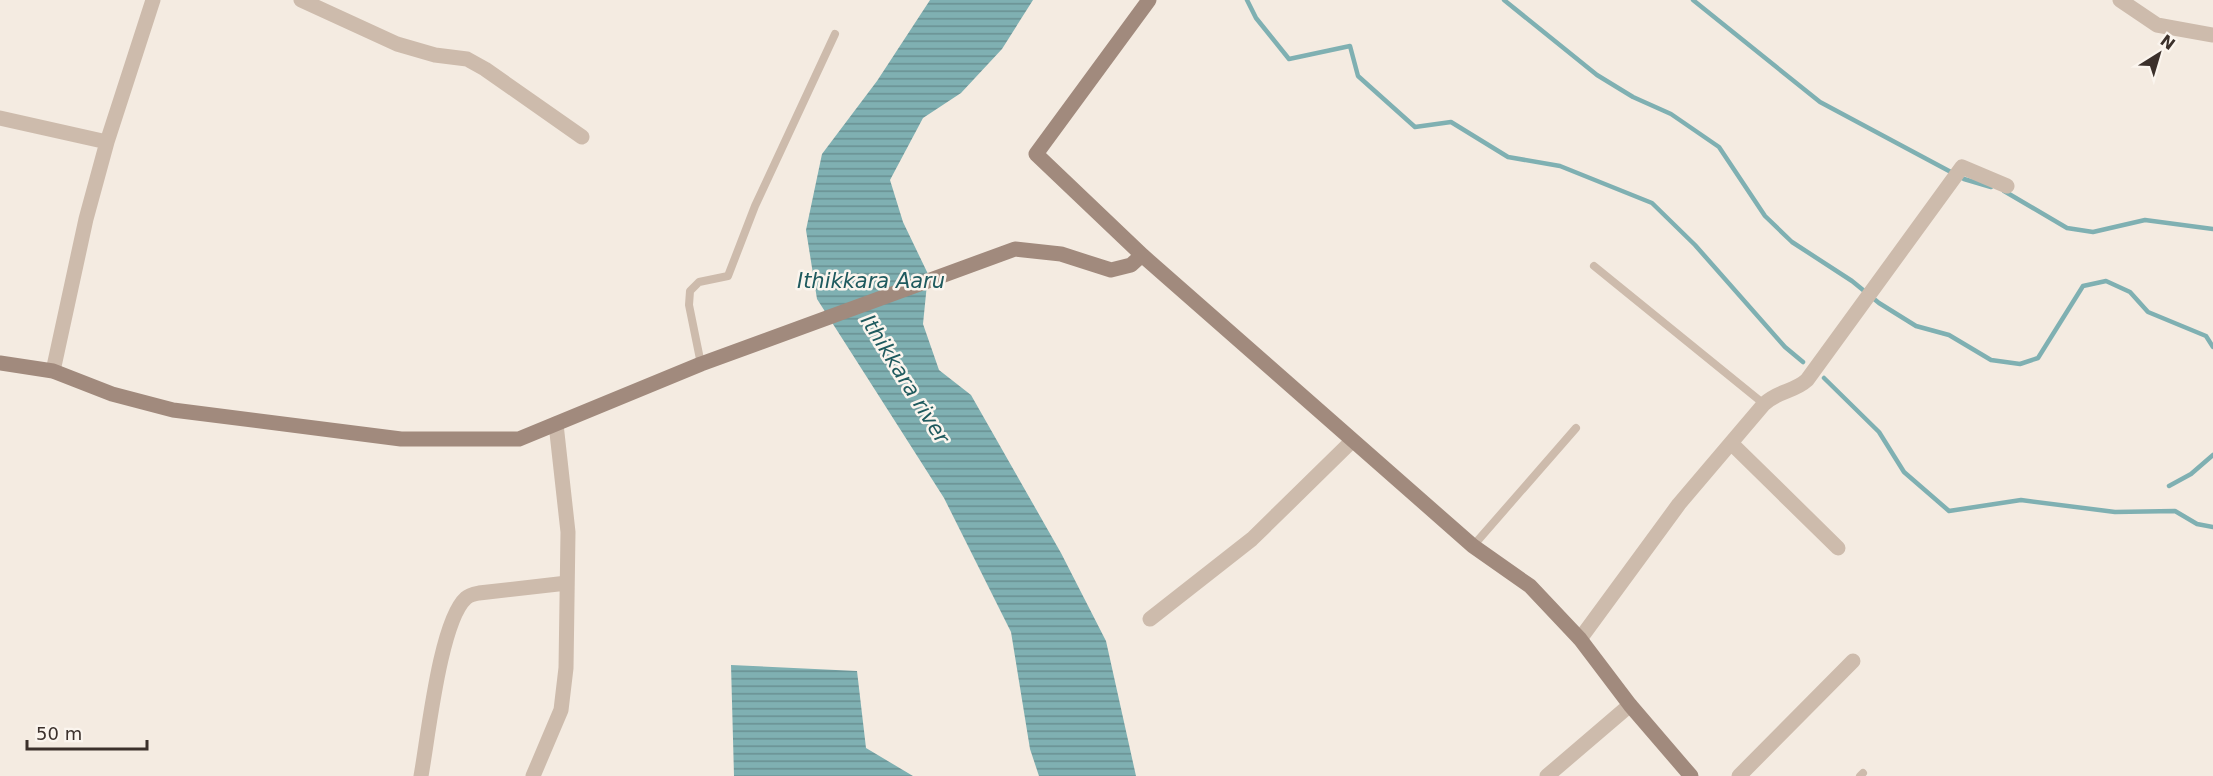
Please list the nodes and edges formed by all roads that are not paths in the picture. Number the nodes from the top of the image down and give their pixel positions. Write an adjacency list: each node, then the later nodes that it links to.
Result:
1 (153, 0): 9 (street)
2 (301, 0): 8 (street)
3 (1149, 0): 11 (street)
4 (2120, 0): 6 (street)
5 (835, 34): 14 (lane)
6 (2213, 34)
7 (0, 118): 9 (street)
8 (582, 137)
9 (106, 142): 15 (street)
10 (2007, 186): 16 (street)
11 (1142, 255): 14 (street); 19 (street)
12 (1594, 266): 16 (lane)
13 (0, 363): 15 (street)
14 (701, 364): 17 (street)
15 (53, 370): 17 (street)
16 (1764, 404): 20 (street)
17 (556, 424): 23 (street)
18 (1576, 428): 21 (lane)
19 (1352, 441): 21 (street); 24 (street)
20 (1731, 443): 22 (street); 25 (street)
21 (1473, 546): 25 (street)
22 (1838, 548)
23 (567, 583): 28 (street); 29 (street)
24 (1150, 619)
25 (1580, 639): 27 (street)
26 (1853, 661): 32 (street)
27 (1630, 705): 30 (street); 31 (street)
28 (421, 776)
29 (533, 776)
30 (1547, 776)
31 (1690, 776)
32 (1739, 776)

